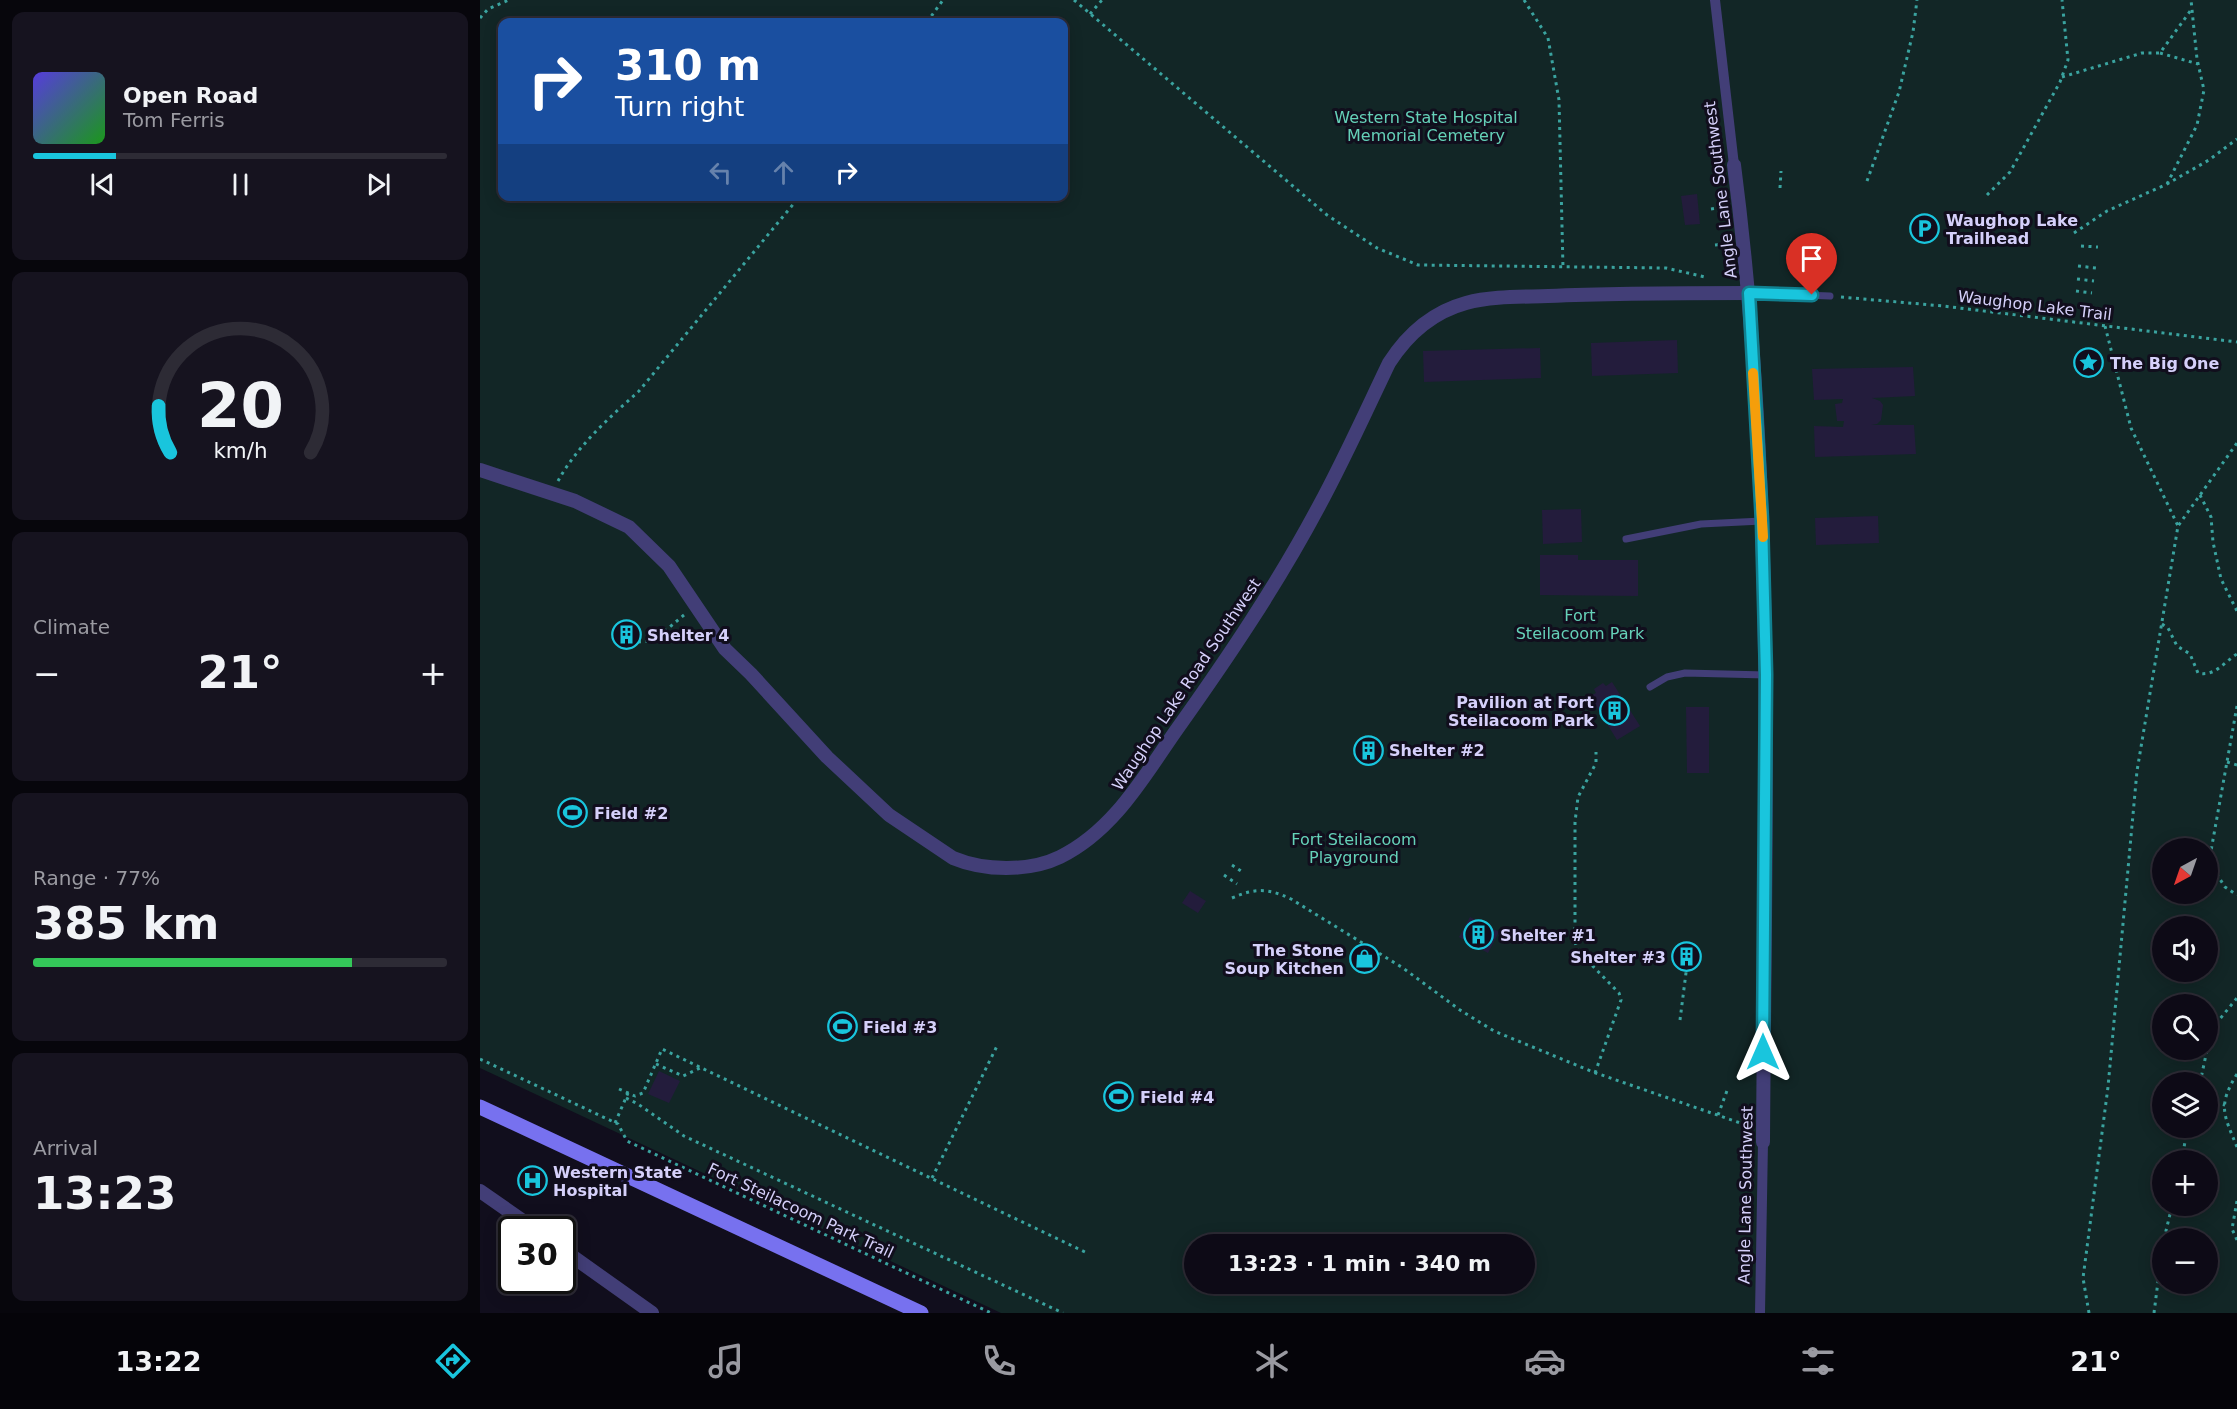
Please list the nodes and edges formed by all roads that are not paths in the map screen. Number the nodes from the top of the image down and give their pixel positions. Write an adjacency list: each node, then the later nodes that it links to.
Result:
1 (1715, 0): 2 (street, Angle Lane Southwest)
2 (1734, 165): 3 (street, Angle Lane Southwest)
3 (1749, 293): 4 (lane, Waughop Lake Road Southwest); 5 (street, Waughop Lake Road Southwest); 6 (street, Angle Lane Southwest)
4 (1830, 296)
5 (480, 470)
6 (1762, 521): 7 (lane); 8 (street, Angle Lane Southwest)
7 (1626, 539)
8 (1766, 675): 9 (lane); 11 (street, Angle Lane Southwest)
9 (1650, 687)
10 (480, 1107): 16 (main road)
11 (1763, 1136): 17 (street, Angle Lane Southwest)
12 (480, 1191): 13 (street)
13 (516, 1216)
14 (576, 1259): 15 (street)
15 (652, 1313)
16 (921, 1313)
17 (1760, 1313)

